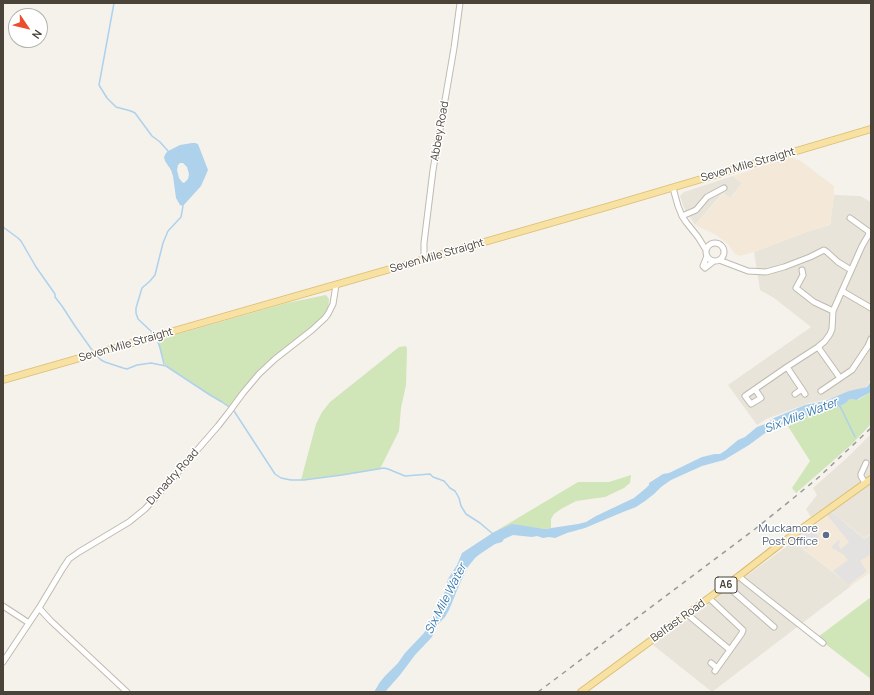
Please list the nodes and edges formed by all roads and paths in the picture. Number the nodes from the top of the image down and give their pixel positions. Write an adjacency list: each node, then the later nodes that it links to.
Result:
1 (460, 3): 11 (street, Abbey Road)
2 (871, 129): 3 (main road, Seven Mile Straight)
3 (672, 188): 5 (street); 11 (main road, Seven Mile Straight)
4 (724, 188): 5 (street)
5 (682, 216): 7 (street)
6 (850, 218): 15 (street)
7 (698, 237): 8 (street); 10 (street)
8 (714, 242): 9 (street); 10 (street)
9 (724, 250): 12 (street); 13 (street)
10 (707, 253): 12 (street); 12 (street)
11 (424, 260): 16 (main road, Seven Mile Straight)
12 (717, 260): 13 (street)
13 (738, 267): 15 (street)
14 (802, 270): 19 (street)
15 (851, 270): 17 (street)
16 (336, 285): 24 (main road, Seven Mile Straight); 34 (street, Dunadry Road)
17 (842, 291): 18 (street); 19 (street)
18 (871, 308)
19 (834, 311): 21 (street)
20 (871, 338): 23 (street)
21 (818, 347): 22 (street); 23 (street)
22 (788, 367): 25 (street); 27 (street)
23 (840, 378): 26 (street)
24 (3, 380)
25 (755, 389)
26 (821, 391)
27 (795, 394)
28 (866, 463): 29 (street)
29 (868, 480): 30 (main road, Belfast Road / A6)
30 (739, 576): 31 (main road, Belfast Road / A6); 38 (street)
31 (726, 585): 32 (main road, Belfast Road / A6); 37 (street)
32 (709, 598): 35 (main road, Belfast Road / A6); 39 (street)
33 (3, 606): 36 (street)
34 (39, 608): 36 (street, Dunadry Road); 42 (street)
35 (687, 614): 39 (street); 43 (main road, Belfast Road / A6)
36 (29, 622): 40 (street, Dunadry Road)
37 (774, 627)
38 (823, 643)
39 (730, 650): 41 (street)
40 (3, 662)
41 (711, 663)
42 (127, 692)
43 (581, 692)

